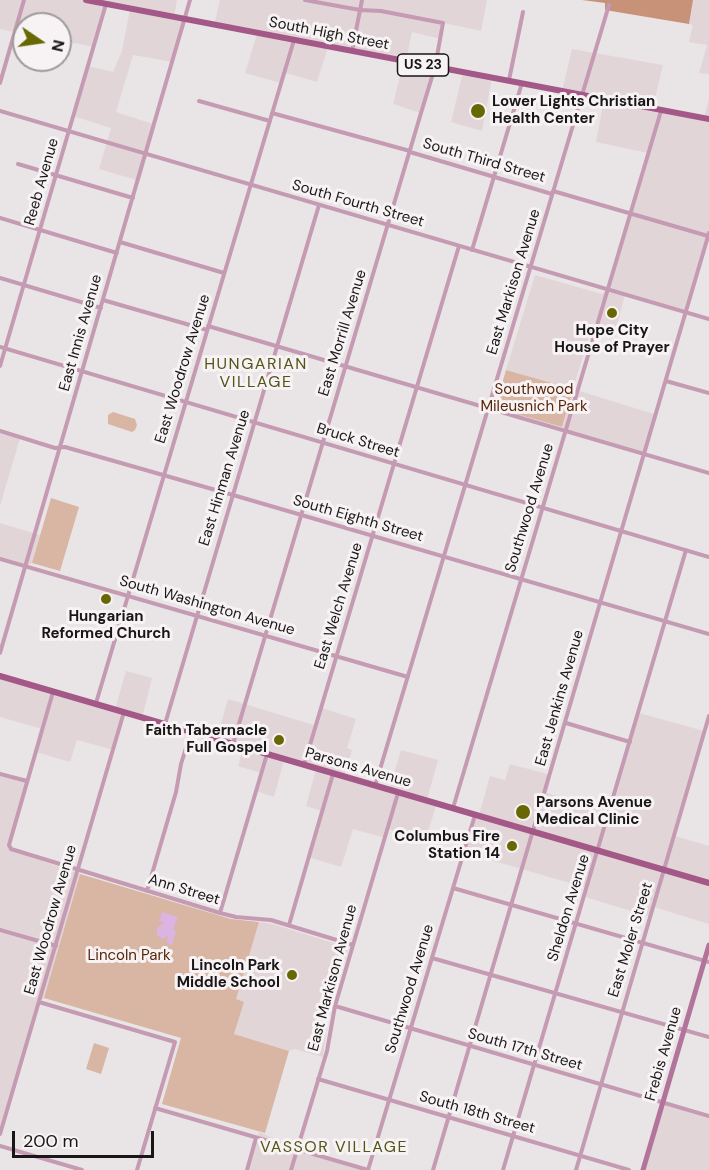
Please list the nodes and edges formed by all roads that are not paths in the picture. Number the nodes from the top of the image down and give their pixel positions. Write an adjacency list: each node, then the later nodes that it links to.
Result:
1 (24, 0): 15 (street)
2 (87, 0): 6 (main road, South High Street / US 23)
3 (190, 0): 10 (street, East Innis Avenue)
4 (305, 0): 8 (street)
5 (362, 0): 8 (street)
6 (106, 4): 10 (main road, South High Street / US 23); 24 (street, Reeb Avenue)
7 (609, 5): 17 (street, East Markison Avenue)
8 (360, 10): 12 (street); 13 (street, East Morrill Avenue)
9 (523, 12): 14 (street)
10 (186, 19): 11 (main road, South High Street / US 23); 26 (street, East Innis Avenue)
11 (294, 40): 12 (main road, South High Street / US 23); 21 (street, East Woodrow Avenue)
12 (352, 51): 13 (main road, South High Street / US 23)
13 (435, 67): 14 (main road, South High Street / US 23); 25 (street, East Morrill Avenue)
14 (509, 81): 16 (main road, South High Street / US 23)
15 (0, 83)
16 (522, 83): 17 (main road, South High Street / US 23); 29 (street)
17 (582, 95): 19 (main road, South High Street / US 23); 31 (street, East Markison Avenue)
18 (199, 101): 23 (street)
19 (661, 110): 22 (main road, South High Street / US 23); 34 (street, Southwood Avenue)
20 (0, 111): 24 (street, South Fourth Street)
21 (272, 113): 23 (street, East Woodrow Avenue); 25 (street, South Third Street)
22 (709, 119)
23 (270, 121): 30 (street, East Woodrow Avenue)
24 (69, 131): 26 (street, South Fourth Street); 28 (street, Reeb Avenue)
25 (410, 152): 29 (street, South Third Street); 36 (street, East Morrill Avenue)
26 (146, 153): 30 (street, South Fourth Street); 32 (street, East Innis Avenue)
27 (18, 164): 28 (street)
28 (56, 176): 32 (street); 37 (street, Reeb Avenue)
29 (494, 177): 31 (street, South Third Street); 41 (street)
30 (251, 185): 33 (street, South Fourth Street); 44 (street, East Woodrow Avenue)
31 (553, 192): 34 (street, South Third Street); 43 (street, East Markison Avenue)
32 (133, 200): 39 (street, East Innis Avenue)
33 (319, 205): 36 (street, South Fourth Street); 53 (street, East Hinman Avenue)
34 (630, 213): 38 (street, South Third Street); 47 (street, Southwood Avenue)
35 (0, 218): 37 (street)
36 (388, 225): 40 (street, South Fourth Street); 56 (street, East Morrill Avenue)
37 (40, 230): 42 (street); 46 (street, Reeb Avenue)
38 (709, 235): 50 (street, East Jenkins Avenue)
39 (120, 242): 42 (street, East Innis Avenue); 44 (street)
40 (459, 246): 41 (street, South Fourth Street); 59 (street, East Welch Avenue)
41 (472, 250): 43 (street, South Fourth Street)
42 (117, 253): 48 (street, East Innis Avenue)
43 (530, 267): 47 (street, South Fourth Street); 62 (street, East Markison Avenue)
44 (224, 273): 52 (street, East Woodrow Avenue)
45 (0, 278): 46 (street)
46 (24, 285): 49 (street); 54 (street, Reeb Avenue)
47 (607, 290): 50 (street, South Fourth Street); 65 (street, Southwood Avenue)
48 (103, 300): 49 (street, East Innis Avenue); 52 (street)
49 (101, 308): 57 (street, East Innis Avenue)
50 (686, 312): 51 (street, South Fourth Street); 58 (street, East Jenkins Avenue)
51 (709, 319)
52 (208, 328): 53 (street); 61 (street, East Woodrow Avenue)
53 (277, 346): 56 (street); 63 (street, East Hinman Avenue)
54 (3, 348): 55 (street, Reeb Avenue); 57 (street, Bruck Street)
55 (0, 366)
56 (346, 366): 59 (street); 66 (street, East Morrill Avenue)
57 (82, 372): 61 (street, Bruck Street); 67 (street, East Innis Avenue)
58 (666, 381): 60 (street); 68 (street, East Jenkins Avenue)
59 (417, 388): 62 (street); 69 (street, East Welch Avenue)
60 (709, 393)
61 (185, 402): 63 (street, Bruck Street); 71 (street, East Woodrow Avenue)
62 (488, 409): 65 (street); 72 (street, East Markison Avenue)
63 (254, 423): 66 (street, Bruck Street); 73 (street, East Hinman Avenue)
64 (0, 431): 67 (street, South Eighth Street)
65 (565, 431): 68 (street); 74 (street, Southwood Avenue)
66 (322, 443): 69 (street, Bruck Street); 75 (street, East Morrill Avenue)
67 (60, 447): 71 (street, South Eighth Street); 82 (street, East Innis Avenue)
68 (644, 454): 70 (street); 76 (street, East Jenkins Avenue)
69 (394, 465): 72 (street, Bruck Street); 77 (street, East Welch Avenue)
70 (709, 473)
71 (163, 476): 73 (street, South Eighth Street); 84 (street, East Woodrow Avenue)
72 (465, 486): 74 (street, Bruck Street); 80 (street, East Markison Avenue)
73 (232, 495): 75 (street, South Eighth Street); 86 (street, East Hinman Avenue)
74 (542, 508): 76 (street, Bruck Street); 83 (street, Southwood Avenue)
75 (301, 515): 77 (street, South Eighth Street); 89 (street, East Morrill Avenue)
76 (622, 531): 78 (street, Bruck Street); 85 (street, East Jenkins Avenue)
77 (373, 536): 80 (street, South Eighth Street); 91 (street, East Welch Avenue)
78 (686, 550): 79 (street, Bruck Street); 87 (street, Sheldon Avenue)
79 (709, 556)
80 (444, 557): 83 (street, South Eighth Street); 93 (street, East Markison Avenue)
81 (0, 559): 82 (street, South Washington Avenue)
82 (25, 566): 84 (street, South Washington Avenue); 90 (street, East Innis Avenue)
83 (521, 580): 85 (street, South Eighth Street); 110 (street, Southwood Avenue)
84 (128, 595): 86 (street, South Washington Avenue); 95 (street, East Woodrow Avenue)
85 (601, 603): 87 (street, South Eighth Street); 98 (street, East Jenkins Avenue)
86 (197, 616): 89 (street, South Washington Avenue); 99 (street, East Hinman Avenue)
87 (665, 621): 88 (street, South Eighth Street); 101 (street, Sheldon Avenue)
88 (709, 634)
89 (265, 636): 91 (street, South Washington Avenue); 102 (street, East Morrill Avenue)
90 (0, 653)
91 (336, 656): 93 (street, South Washington Avenue); 104 (street, East Welch Avenue)
92 (0, 676): 94 (main road, Parsons Avenue)
93 (407, 679): 108 (street, East Markison Avenue)
94 (53, 692): 95 (main road, Parsons Avenue); 107 (street)
95 (96, 704): 96 (main road, Parsons Avenue)
96 (124, 712): 99 (main road, Parsons Avenue); 115 (street, East Woodrow Avenue)
97 (709, 716): 114 (street, East Moler Street)
98 (566, 723): 101 (street); 112 (street, East Jenkins Avenue)
99 (165, 724): 100 (main road, Parsons Avenue)
100 (191, 732): 102 (main road, Parsons Avenue); 118 (street)
101 (630, 742): 113 (street, Sheldon Avenue)
102 (233, 744): 103 (main road, Parsons Avenue)
103 (267, 754): 104 (main road, Parsons Avenue); 120 (street)
104 (304, 765): 106 (main road, Parsons Avenue)
105 (0, 774): 107 (street)
106 (333, 774): 108 (main road, Parsons Avenue); 122 (street)
107 (27, 781): 115 (street, Ann Street)
108 (375, 786): 109 (main road, Parsons Avenue)
109 (398, 793): 110 (main road, Parsons Avenue); 125 (street, East Markison Avenue)
110 (453, 808): 111 (main road, Parsons Avenue)
111 (475, 815): 112 (main road, Parsons Avenue); 117 (street, Southwood Avenue)
112 (534, 832): 113 (main road, Parsons Avenue); 119 (street, East Jenkins Avenue)
113 (598, 851): 114 (main road, Parsons Avenue); 121 (street, Sheldon Avenue)
114 (665, 870): 116 (main road, Parsons Avenue); 124 (street, East Moler Street)
115 (78, 871): 118 (street, Ann Street); 127 (street, East Woodrow Avenue)
116 (709, 883)
117 (453, 888): 119 (street); 128 (street, Southwood Avenue)
118 (147, 891): 120 (street, Ann Street)
119 (512, 905): 121 (street); 130 (street, East Jenkins Avenue)
120 (220, 913): 122 (street, Ann Street)
121 (576, 924): 124 (street); 131 (street, Sheldon Avenue)
122 (289, 925): 125 (street, Ann Street)
123 (0, 930): 127 (street)
124 (643, 944): 129 (street); 134 (street, East Moler Street)
125 (353, 945): 133 (street, East Markison Avenue)
126 (709, 945): 129 (main road, Frebis Avenue)
127 (56, 946): 132 (street, East Woodrow Avenue)
128 (432, 958): 130 (street); 135 (street, Southwood Avenue)
129 (707, 961): 136 (main road, Frebis Avenue)
130 (491, 975): 131 (street); 138 (street, East Jenkins Avenue)
131 (556, 994): 134 (street); 139 (street, Sheldon Avenue)
132 (39, 1002): 144 (street); 147 (street, East Woodrow Avenue)
133 (335, 1006): 135 (street, South 17th Street); 140 (street, East Markison Avenue)
134 (622, 1012): 136 (street); 141 (street, East Moler Street)
135 (411, 1029): 138 (street, South 17th Street); 142 (street, Southwood Avenue)
136 (684, 1030): 137 (street); 143 (main road, Frebis Avenue)
137 (709, 1037)
138 (470, 1046): 139 (street, South 17th Street); 146 (street, East Jenkins Avenue)
139 (534, 1065): 141 (street, South 17th Street); 148 (street, Sheldon Avenue)
140 (318, 1079): 142 (street, South 18th Street); 151 (street, East Markison Avenue)
141 (601, 1084): 143 (street, South 17th Street); 152 (street, East Moler Street)
142 (389, 1100): 146 (street, South 18th Street); 157 (street, Southwood Avenue)
143 (663, 1102): 145 (street, South 17th Street); 162 (main road, Frebis Avenue)
144 (155, 1108): 149 (street); 154 (street)
145 (709, 1116)
146 (449, 1117): 148 (street, South 18th Street); 158 (street, East Jenkins Avenue)
147 (0, 1134)
148 (513, 1136): 152 (street, South 18th Street); 159 (street, Sheldon Avenue)
149 (256, 1138): 151 (street); 155 (street)
150 (0, 1146): 153 (street)
151 (298, 1150): 156 (street, East Markison Avenue); 157 (street)
152 (580, 1155): 160 (street, East Moler Street); 161 (street, South 18th Street)
153 (82, 1170)
154 (137, 1170)
155 (247, 1170)
156 (291, 1170)
157 (368, 1170)
158 (433, 1170)
159 (503, 1170)
160 (576, 1170)
161 (629, 1170)
162 (643, 1170)

